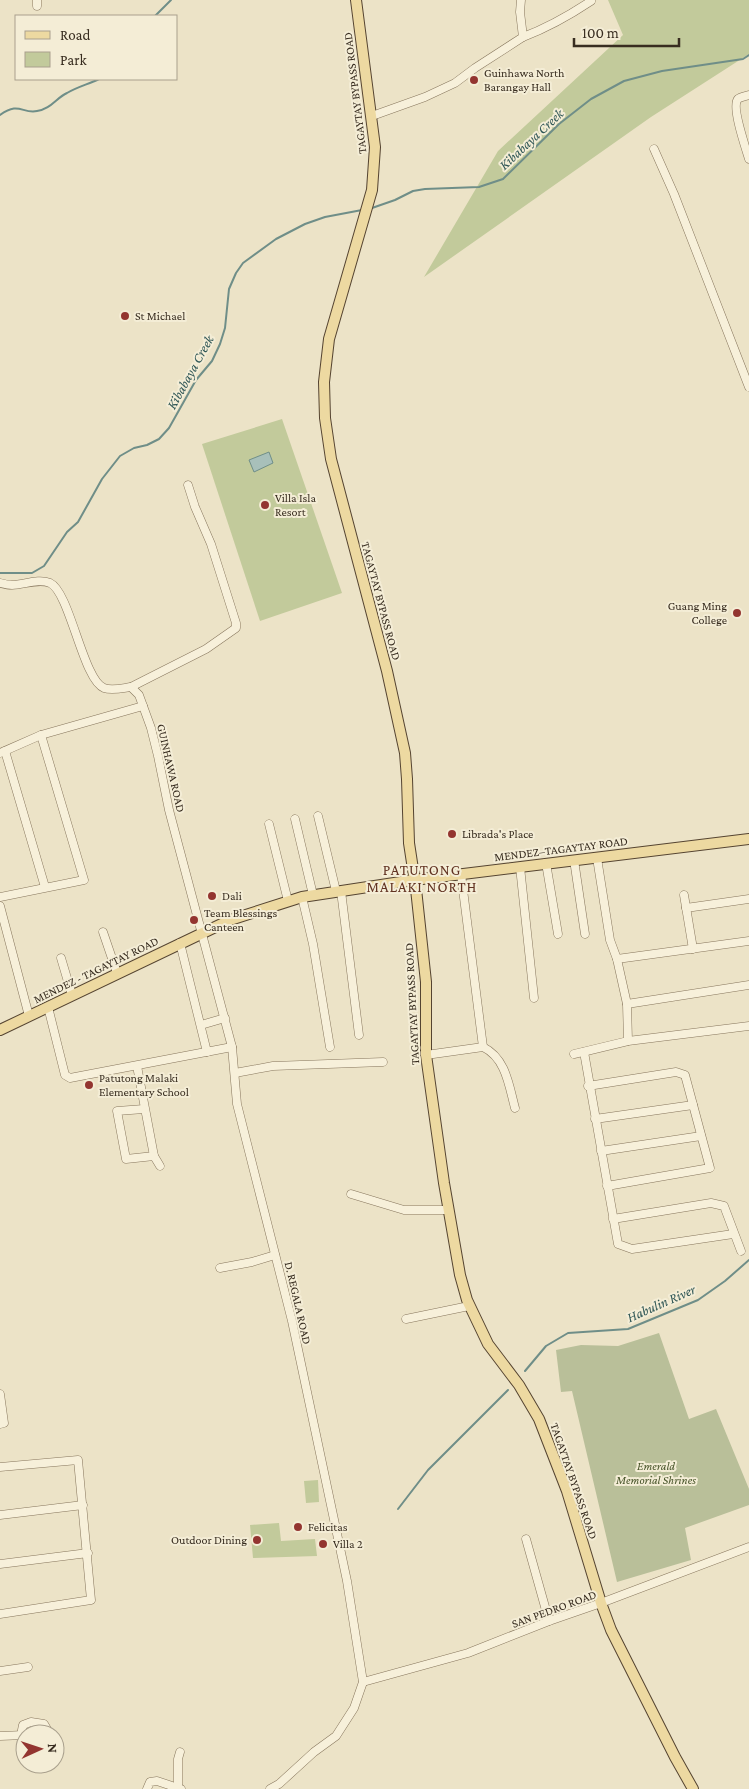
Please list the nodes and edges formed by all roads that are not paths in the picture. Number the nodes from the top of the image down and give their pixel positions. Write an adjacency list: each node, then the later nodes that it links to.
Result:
1 (356, 0): 6 (main road, TAGAYTAY BYPASS ROAD)
2 (521, 0): 4 (street)
3 (591, 1): 4 (street)
4 (523, 37): 6 (street)
5 (749, 95): 8 (street)
6 (372, 116): 25 (main road, TAGAYTAY BYPASS ROAD)
7 (654, 149): 9 (street)
8 (749, 159)
9 (749, 388)
10 (188, 485): 12 (street)
11 (0, 583): 12 (street)
12 (131, 687): 13 (street, GUINHAWA ROAD)
13 (143, 706): 14 (street); 37 (street, GUINHAWA ROAD)
14 (42, 735): 15 (street); 26 (street)
15 (2, 752): 26 (street)
16 (318, 816): 27 (street)
17 (294, 819): 28 (street)
18 (269, 824): 33 (street)
19 (749, 838): 20 (main road, MENDEZ–TAGAYTAY ROAD)
20 (597, 858): 21 (main road, MENDEZ–TAGAYTAY ROAD); 44 (street)
21 (574, 860): 22 (main road, MENDEZ–TAGAYTAY ROAD); 39 (street)
22 (546, 864): 23 (main road, MENDEZ–TAGAYTAY ROAD); 38 (street)
23 (520, 867): 24 (main road, MENDEZ–TAGAYTAY ROAD); 48 (street)
24 (461, 874): 25 (main road, MENDEZ–TAGAYTAY ROAD); 58 (street)
25 (414, 880): 27 (main road, MENDEZ–TAGAYTAY ROAD); 64 (main road, TAGAYTAY BYPASS ROAD)
26 (45, 887): 30 (street)
27 (338, 891): 28 (main road, MENDEZ–TAGAYTAY ROAD); 56 (street)
28 (314, 895): 31 (main road, MENDEZ–TAGAYTAY ROAD)
29 (684, 895): 35 (street)
30 (0, 897)
31 (302, 897): 33 (main road, MENDEZ–TAGAYTAY ROAD); 60 (street)
32 (749, 899): 35 (street)
33 (288, 901): 37 (main road, MENDEZ–TAGAYTAY ROAD)
34 (0, 906): 51 (street)
35 (686, 908): 42 (street)
36 (103, 932): 45 (street)
37 (202, 933): 41 (main road, MENDEZ - TAGAYTAY ROAD); 52 (street, D. REGALA ROAD)
38 (558, 934)
39 (586, 934)
40 (749, 941): 42 (street)
41 (180, 943): 45 (main road, MENDEZ - TAGAYTAY ROAD); 53 (street)
42 (693, 950): 44 (street)
43 (61, 958): 47 (street)
44 (617, 959): 49 (street)
45 (117, 973): 47 (main road, MENDEZ - TAGAYTAY ROAD)
46 (749, 985): 49 (street)
47 (72, 995): 50 (main road, MENDEZ - TAGAYTAY ROAD)
48 (534, 998)
49 (627, 1004): 57 (street)
50 (48, 1007): 51 (main road, MENDEZ - TAGAYTAY ROAD); 66 (street)
51 (29, 1016): 55 (main road, MENDEZ - TAGAYTAY ROAD)
52 (225, 1018): 53 (street); 59 (street, D. REGALA ROAD)
53 (201, 1025): 61 (street)
54 (749, 1026): 57 (street)
55 (0, 1030)
56 (359, 1035)
57 (628, 1041): 62 (street)
58 (484, 1046): 64 (street); 70 (street)
59 (232, 1047): 61 (street); 67 (street, D. REGALA ROAD)
60 (330, 1047)
61 (207, 1052): 66 (street)
62 (584, 1052): 63 (street); 68 (street)
63 (574, 1054)
64 (426, 1055): 79 (main road, TAGAYTAY BYPASS ROAD)
65 (383, 1062): 67 (street)
66 (137, 1066): 71 (street)
67 (234, 1073): 83 (street, D. REGALA ROAD)
68 (588, 1086): 69 (street); 72 (street)
69 (693, 1104): 72 (street); 73 (street)
70 (515, 1108)
71 (144, 1109): 75 (street); 75 (street)
72 (595, 1119): 74 (street)
73 (701, 1136): 74 (street); 77 (street)
74 (600, 1151): 77 (street)
75 (154, 1156): 76 (street)
76 (160, 1166)
77 (607, 1186): 80 (street)
78 (351, 1194): 79 (street)
79 (449, 1210): 85 (main road, TAGAYTAY BYPASS ROAD)
80 (613, 1219): 81 (street); 81 (street)
81 (733, 1234): 82 (street)
82 (741, 1251)
83 (275, 1255): 84 (street); 101 (street, D. REGALA ROAD)
84 (220, 1268)
85 (470, 1306): 86 (street); 96 (main road, TAGAYTAY BYPASS ROAD)
86 (406, 1319)
87 (0, 1394): 88 (street)
88 (2, 1423)
89 (0, 1468): 90 (street)
90 (83, 1505): 91 (street); 94 (street)
91 (0, 1515)
92 (526, 1540): 98 (street)
93 (749, 1546): 96 (street, SAN PEDRO ROAD)
94 (88, 1553): 95 (street); 97 (street)
95 (0, 1564)
96 (601, 1603): 98 (street, SAN PEDRO ROAD); 110 (main road, TAGAYTAY BYPASS ROAD)
97 (0, 1614)
98 (549, 1621): 101 (street, SAN PEDRO ROAD)
99 (28, 1666): 100 (street)
100 (0, 1670)
101 (363, 1682): 109 (street)
102 (26, 1724): 103 (street)
103 (44, 1724)
104 (15, 1735): 105 (street)
105 (0, 1736)
106 (180, 1752): 108 (street)
107 (148, 1789): 108 (street)
108 (179, 1789)
109 (270, 1789)
110 (694, 1789)

